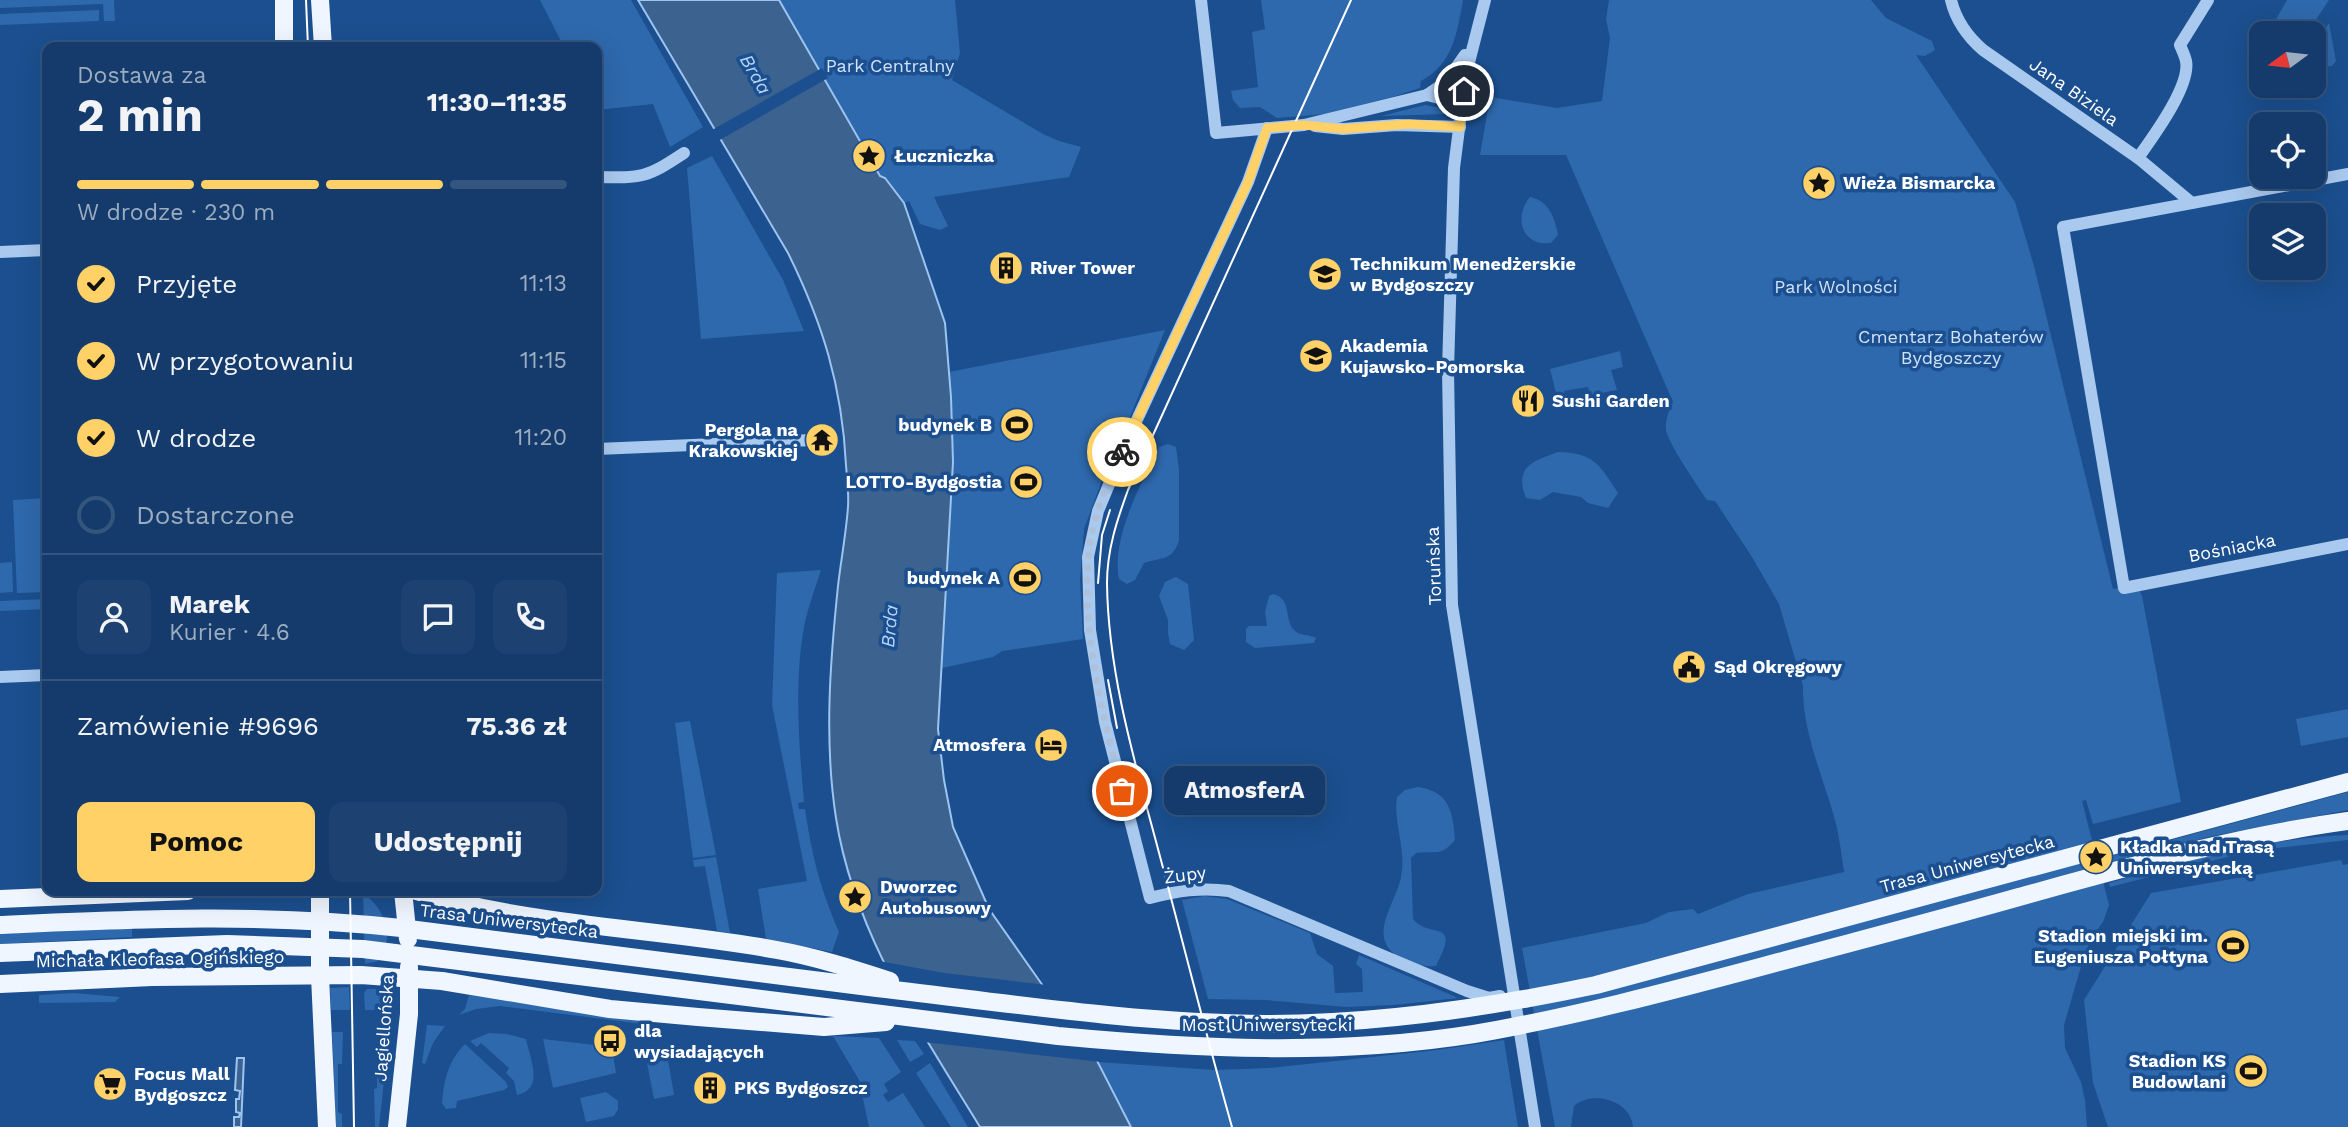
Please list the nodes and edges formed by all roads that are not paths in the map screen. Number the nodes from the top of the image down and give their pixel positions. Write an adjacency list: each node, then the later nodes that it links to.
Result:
1 (284, 0): 8 (main road)
2 (320, 0): 9 (main road)
3 (1201, 0): 14 (street)
4 (1485, 0): 7 (street, Toruńska)
5 (1951, 0): 16 (street, Jana Biziela)
6 (2208, 0): 16 (street)
7 (1473, 40): 10 (street); 11 (street, Toruńska)
8 (284, 42)
9 (323, 42)
10 (1427, 95): 11 (street); 12 (street)
11 (1461, 108): 13 (street, Toruńska)
12 (1304, 125): 13 (street); 14 (street)
13 (1460, 127): 41 (street, Toruńska)
14 (1267, 128): 41 (street, Żupy)
15 (684, 153): 18 (street)
16 (2137, 159): 19 (street, Jana Biziela)
17 (2348, 174): 19 (street)
18 (602, 177)
19 (2192, 202): 24 (street, Bośniacka)
20 (42, 250): 21 (street)
21 (0, 252)
22 (813, 440): 23 (street)
23 (602, 449)
24 (2348, 544)
25 (42, 676): 26 (street)
26 (0, 677)
27 (2348, 782): 39 (main road, Trasa Uniwersytecka)
28 (2348, 821): 42 (main road, Most Uniwersytecki)
29 (70, 896): 33 (main road)
30 (320, 896): 36 (main road)
31 (403, 896): 37 (main road, Jagiellońska)
32 (431, 896): 40 (main road)
33 (0, 899)
34 (0, 925): 40 (main road, Trasa Uniwersytecka)
35 (0, 953): 42 (main road)
36 (320, 976): 37 (main road, Michała Kleofasa Ogińskiego); 38 (main road, Michała Kleofasa Ogińskiego); 43 (main road)
37 (410, 977): 42 (main road, Michała Kleofasa Ogińskiego); 44 (main road, Jagiellońska)
38 (0, 984)
39 (1596, 985): 40 (main road, Most Uniwersytecki)
40 (927, 993)
41 (1513, 994): 45 (street, Toruńska)
42 (924, 1019)
43 (327, 1127)
44 (397, 1127)
45 (1535, 1127)

